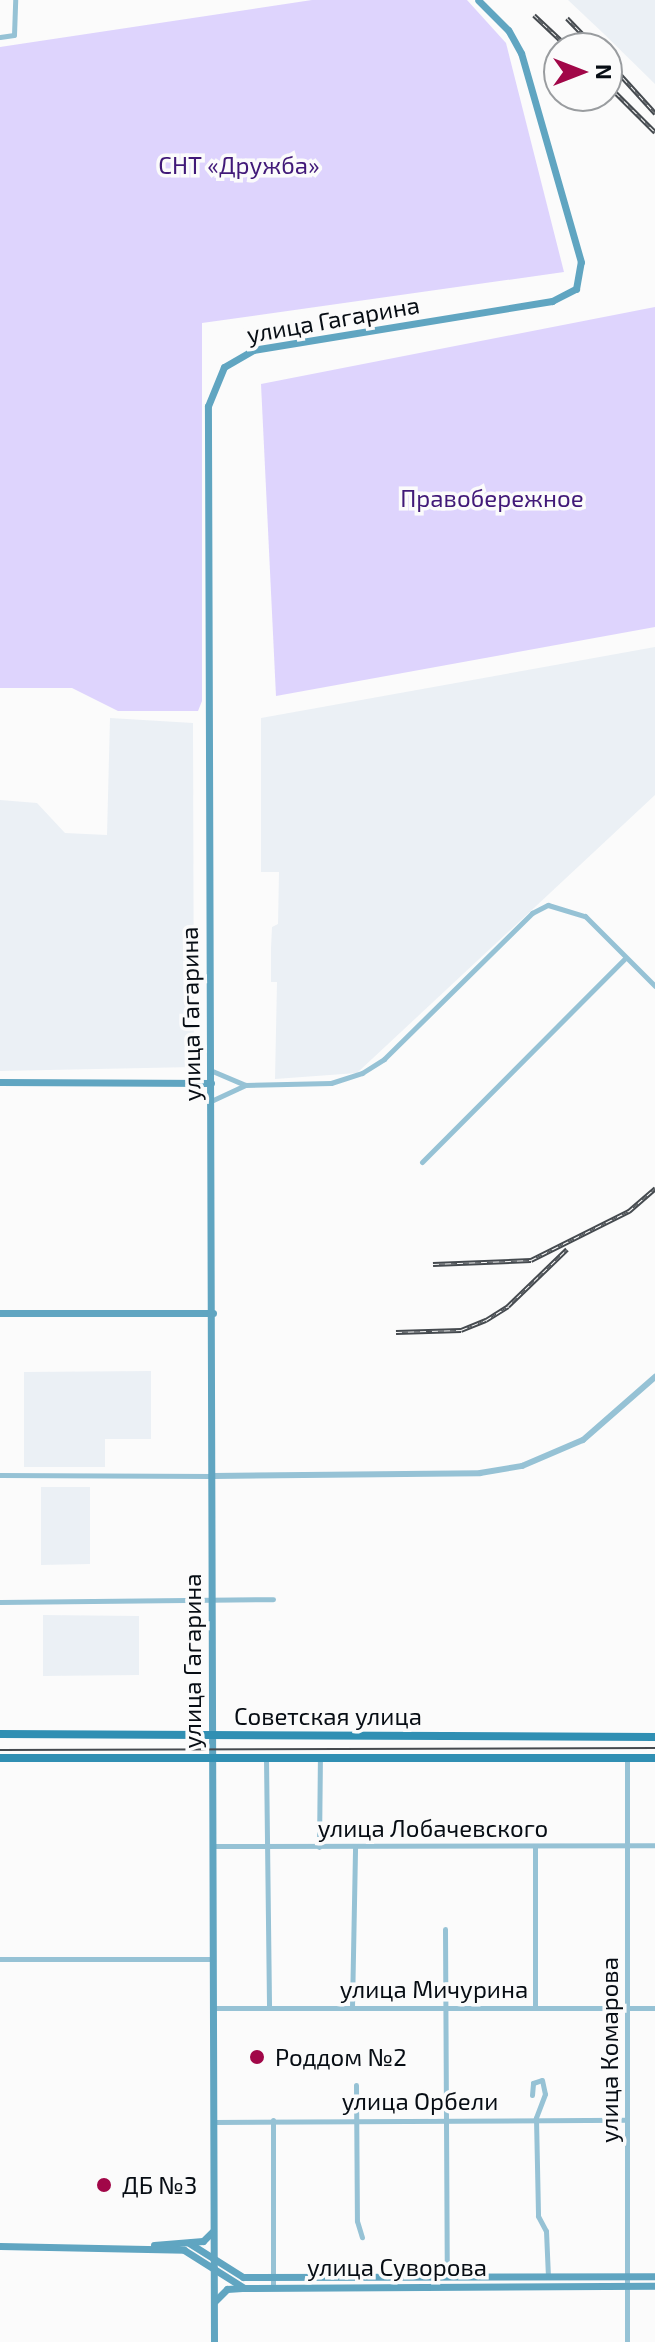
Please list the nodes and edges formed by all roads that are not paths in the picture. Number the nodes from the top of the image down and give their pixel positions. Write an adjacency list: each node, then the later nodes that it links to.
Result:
1 (15, 0): 3 (street)
2 (478, 0): 6 (main road, улица Гагарина)
3 (0, 37)
4 (625, 958): 5 (street); 9 (street); 11 (street)
5 (655, 986)
6 (210, 1070): 8 (main road, улица Гагарина); 9 (street)
7 (0, 1082): 8 (main road)
8 (211, 1083): 10 (main road, улица Гагарина)
9 (245, 1085): 10 (street)
10 (211, 1101): 13 (main road, улица Гагарина)
11 (422, 1162)
12 (0, 1313): 13 (main road)
13 (213, 1313): 16 (main road, улица Гагарина)
14 (655, 1377): 16 (street)
15 (0, 1475): 16 (street)
16 (213, 1476): 18 (main road, улица Гагарина)
17 (273, 1599): 18 (street)
18 (212, 1600): 19 (street); 21 (main road, улица Гагарина)
19 (0, 1602)
20 (0, 1734): 21 (main road, Советская улица)
21 (212, 1736): 22 (main road, Советская улица); 26 (main road, улица Гагарина)
22 (655, 1737)
23 (266, 1757): 24 (main road, Советская улица); 26 (main road, Советская улица); 31 (street)
24 (320, 1757): 27 (main road, Советская улица); 34 (street)
25 (0, 1758): 26 (main road, Советская улица)
26 (212, 1758): 30 (main road, улица Гагарина)
27 (627, 1758): 28 (main road, Советская улица); 33 (street, улица Комарова)
28 (655, 1758)
29 (655, 1845): 33 (street, улица Лобачевского)
30 (211, 1846): 31 (street, улица Лобачевского); 38 (main road, улица Гагарина)
31 (269, 1846): 34 (street, улица Лобачевского); 42 (street)
32 (535, 1846): 33 (street, улица Лобачевского); 35 (street, улица Лобачевского); 40 (street)
33 (625, 1846): 44 (street, улица Комарова)
34 (319, 1847): 35 (street, улица Лобачевского)
35 (355, 1847): 39 (street)
36 (445, 1929): 43 (street)
37 (0, 1959): 38 (street)
38 (212, 1959): 41 (main road, улица Гагарина)
39 (352, 2007): 42 (street, улица Мичурина); 43 (street, улица Мичурина)
40 (535, 2007): 43 (street, улица Мичурина); 44 (street, улица Мичурина)
41 (213, 2008): 42 (street, улица Мичурина); 53 (main road, улица Гагарина)
42 (269, 2008)
43 (444, 2008): 51 (street)
44 (626, 2008): 45 (street, улица Мичурина); 52 (street, улица Комарова)
45 (655, 2008)
46 (356, 2085): 49 (street)
47 (532, 2095): 48 (street)
48 (536, 2118): 51 (street, улица Орбели); 52 (street, улица Орбели); 63 (street)
49 (357, 2119): 50 (street, улица Орбели); 51 (street, улица Орбели); 55 (street)
50 (273, 2120): 53 (street, улица Орбели); 66 (street)
51 (447, 2120): 61 (street)
52 (627, 2120): 64 (street, улица Комарова)
53 (213, 2122): 54 (main road, улица Гагарина)
54 (214, 2228): 56 (main road); 59 (main road, улица Гагарина)
55 (362, 2237)
56 (189, 2243): 58 (main road); 59 (main road, улица Суворова)
57 (0, 2246): 58 (main road)
58 (152, 2246): 60 (main road)
59 (214, 2259): 60 (main road, улица Гагарина); 66 (main road, улица Суворова)
60 (214, 2270): 71 (main road); 72 (main road, улица Гагарина)
61 (447, 2276): 62 (main road, улица Суворова); 66 (main road, улица Суворова)
62 (461, 2276): 63 (main road, улица Суворова); 69 (main road)
63 (548, 2276): 64 (main road, улица Суворова)
64 (626, 2276): 65 (main road, улица Суворова); 70 (street, улица Комарова)
65 (655, 2276)
66 (273, 2277): 68 (street)
67 (655, 2286): 70 (main road, улица Суворова)
68 (273, 2287): 69 (main road, улица Суворова); 71 (main road, улица Суворова)
69 (461, 2287): 70 (main road, улица Суворова)
70 (626, 2287): 74 (street, улица Комарова)
71 (244, 2288): 72 (main road)
72 (214, 2302): 73 (main road, улица Гагарина)
73 (214, 2342)
74 (627, 2342)

